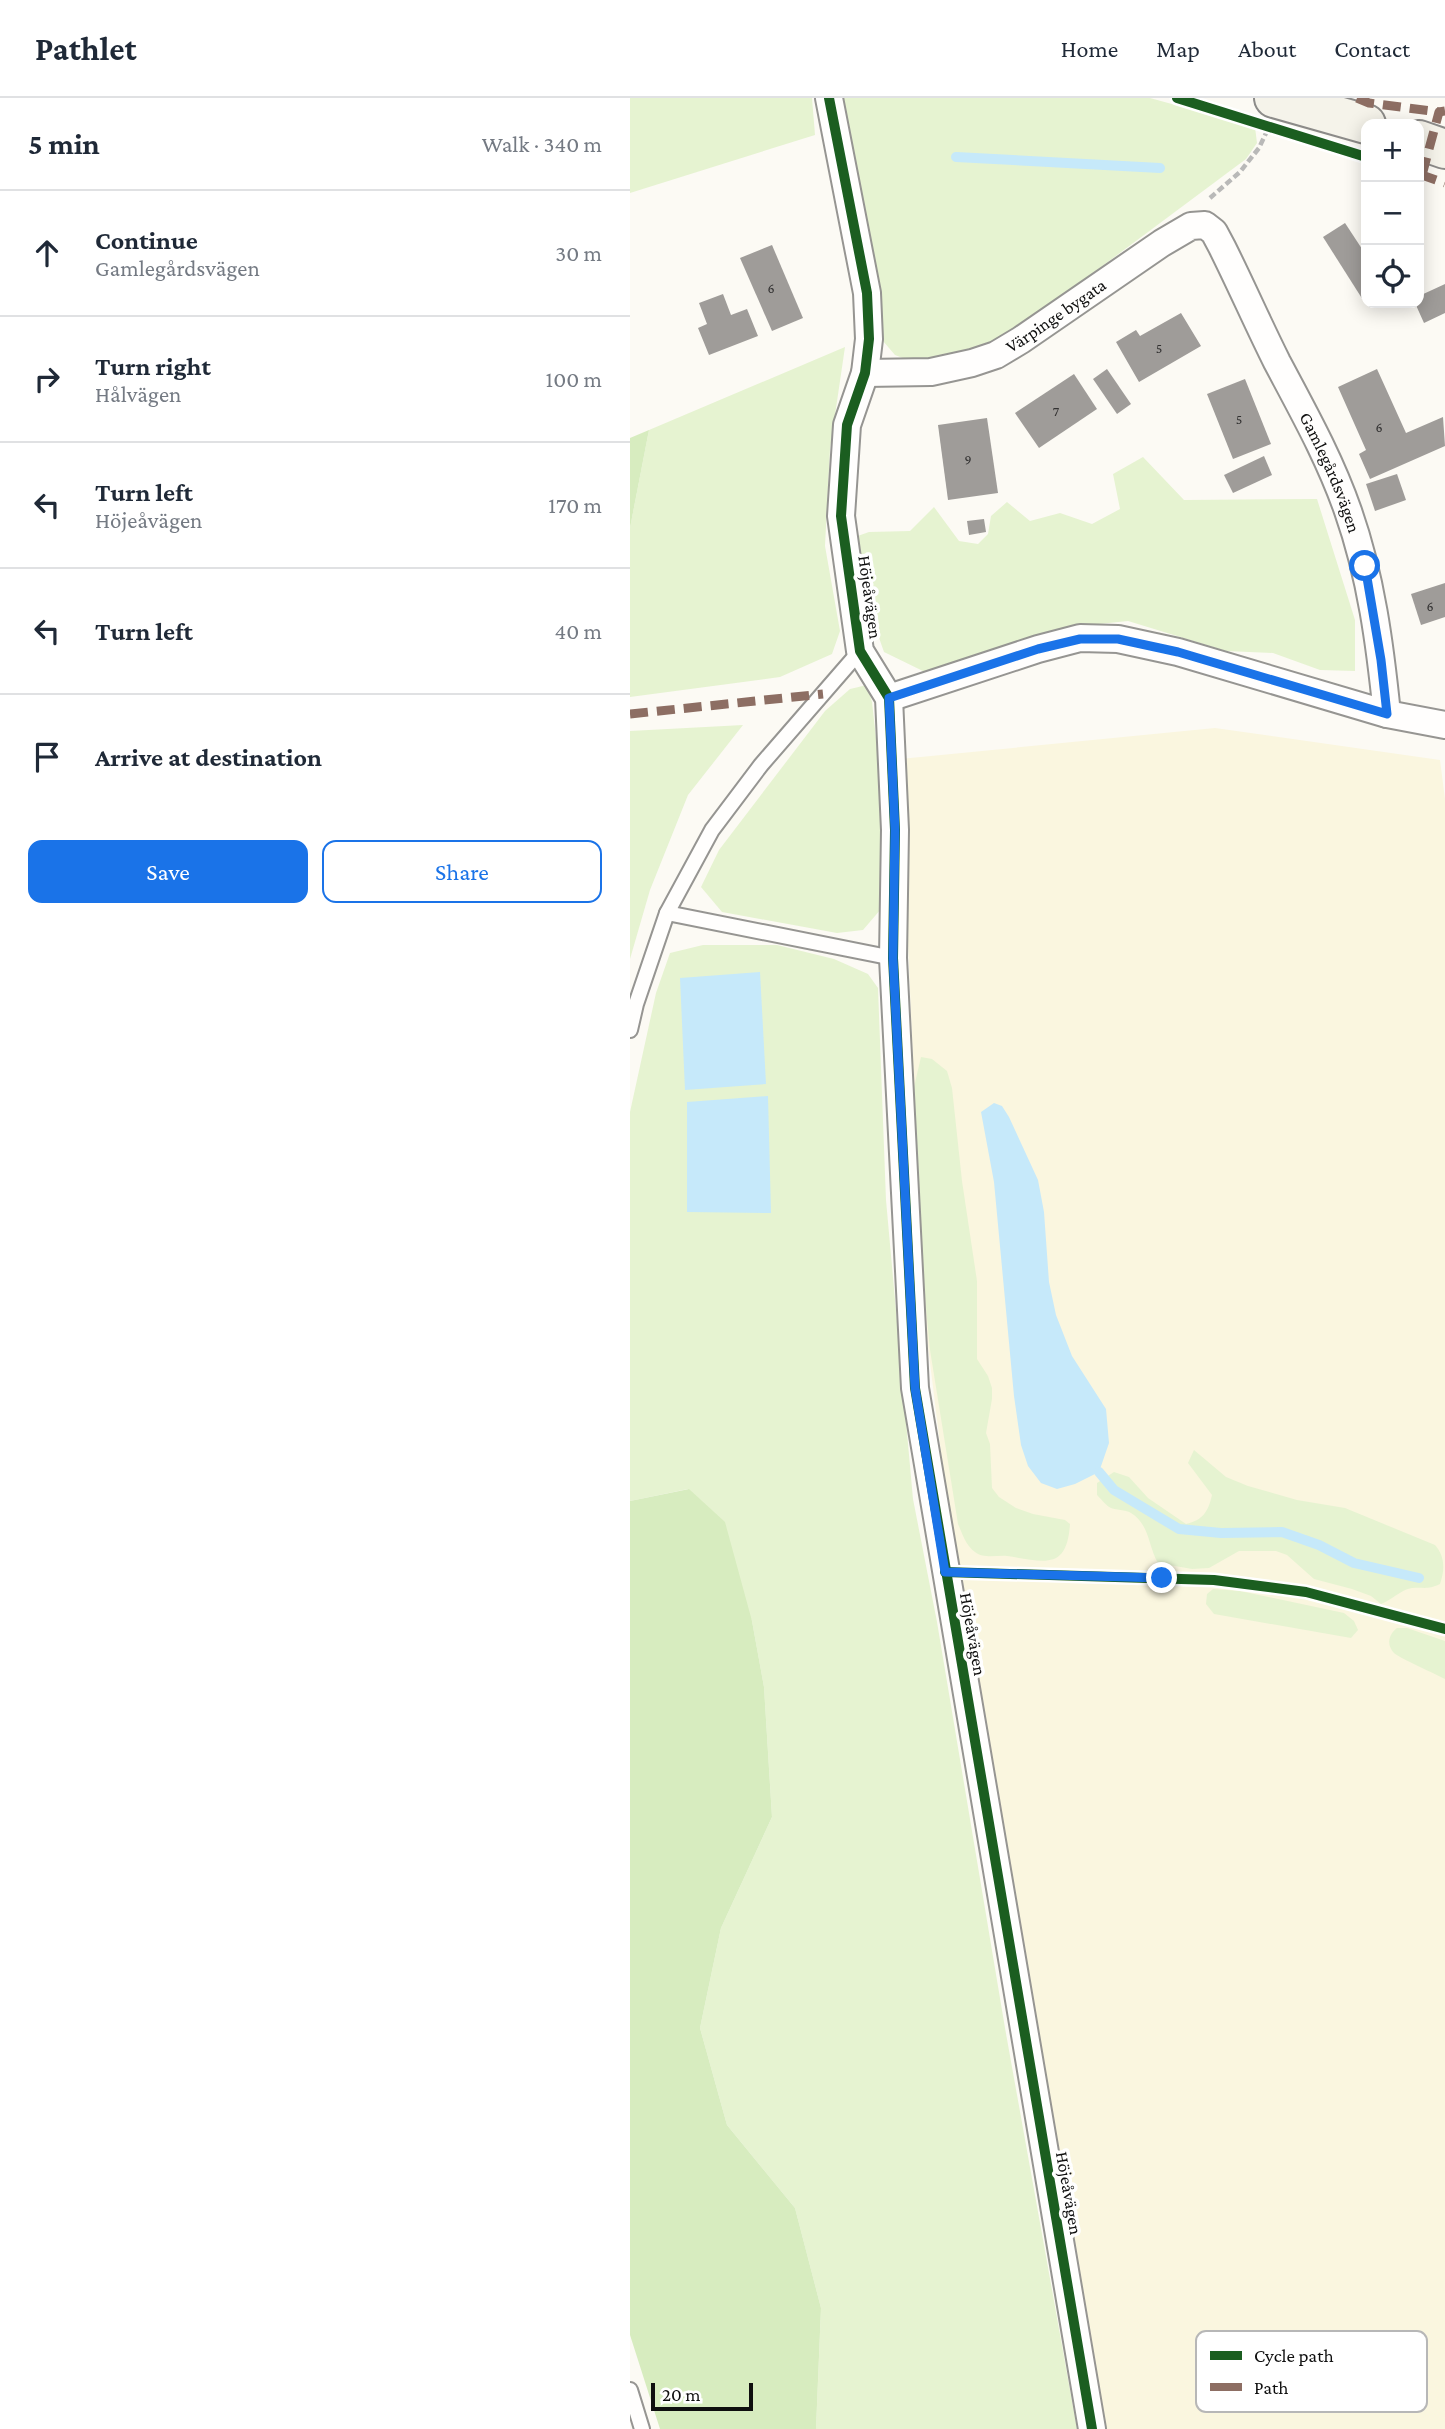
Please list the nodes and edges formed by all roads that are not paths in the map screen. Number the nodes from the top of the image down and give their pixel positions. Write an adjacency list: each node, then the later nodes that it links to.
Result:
1 (829, 98): 8 (street, Höjeåvägen)
2 (1314, 104): 3 (street); 4 (street)
3 (1272, 113)
4 (1361, 122)
5 (1424, 142): 6 (street)
6 (1445, 149)
7 (1205, 225): 8 (street, Värpinge bygata); 11 (street, Gamlegårdsvägen)
8 (865, 373): 9 (street, Höjeåvägen)
9 (860, 652): 10 (street, Höjeåvägen); 13 (lane)
10 (889, 698): 11 (street); 14 (street, Höjeåvägen)
11 (1387, 714): 12 (street)
12 (1445, 725)
13 (667, 914): 14 (lane); 15 (lane)
14 (893, 958): 18 (street, Höjeåvägen)
15 (630, 1030)
16 (630, 2390): 17 (lane)
17 (642, 2429)
18 (1092, 2429)

